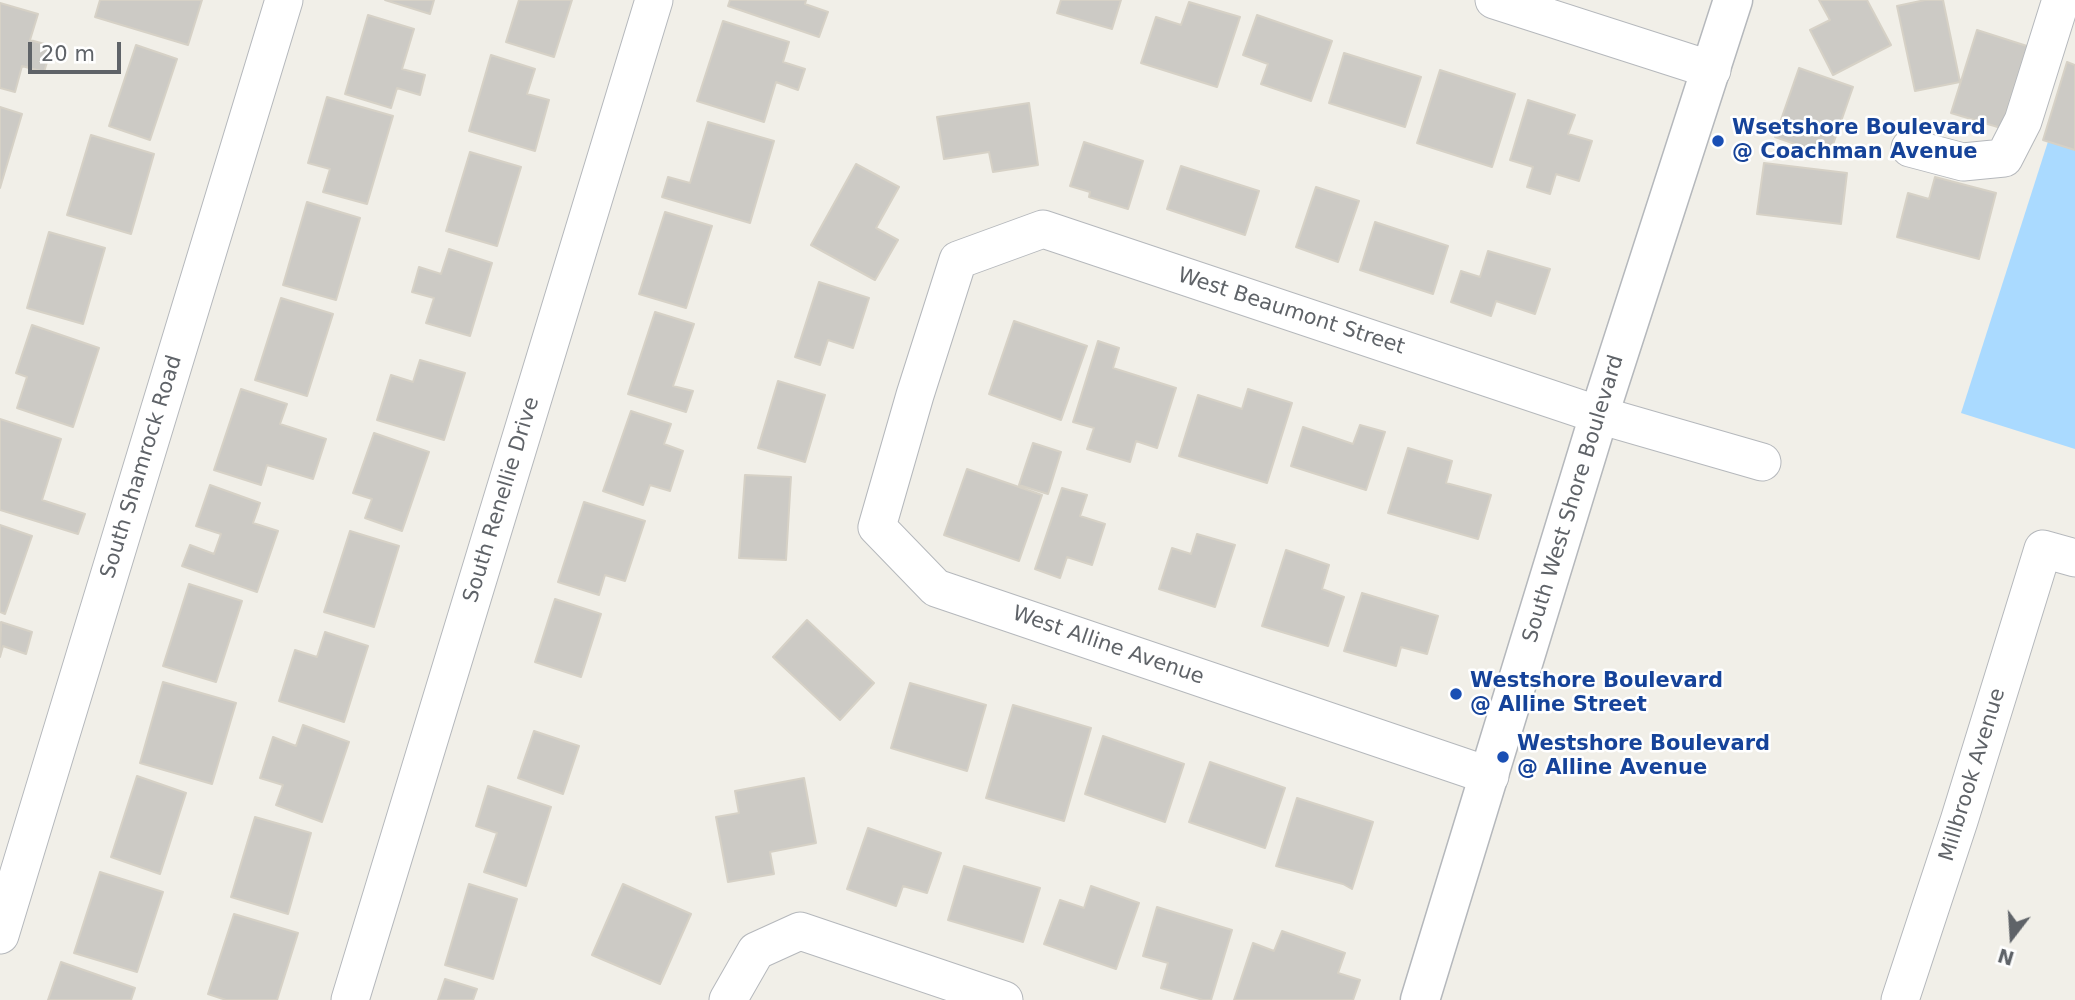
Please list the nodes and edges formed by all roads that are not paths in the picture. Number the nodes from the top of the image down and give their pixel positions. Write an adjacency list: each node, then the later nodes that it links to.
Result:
1 (284, 0): 13 (street, South Shamrock Road)
2 (654, 0): 14 (street, South Renellie Drive)
3 (1494, 0): 6 (street)
4 (1733, 0): 6 (street, South West Shore Boulevard)
5 (2062, 3): 7 (street)
6 (1712, 70): 9 (street, South West Shore Boulevard)
7 (1910, 148)
8 (915, 395): 9 (street, West Beaumont Street); 12 (street, West Alline Avenue)
9 (1599, 415): 10 (street, West Beaumont Street); 12 (street, South West Shore Boulevard)
10 (1762, 462)
11 (2059, 553): 18 (street, Millbrook Avenue)
12 (1490, 776): 17 (street, South West Shore Boulevard)
13 (0, 934)
14 (350, 1000)
15 (728, 1000): 16 (street)
16 (1004, 1000)
17 (1420, 1000)
18 (1900, 1000)

